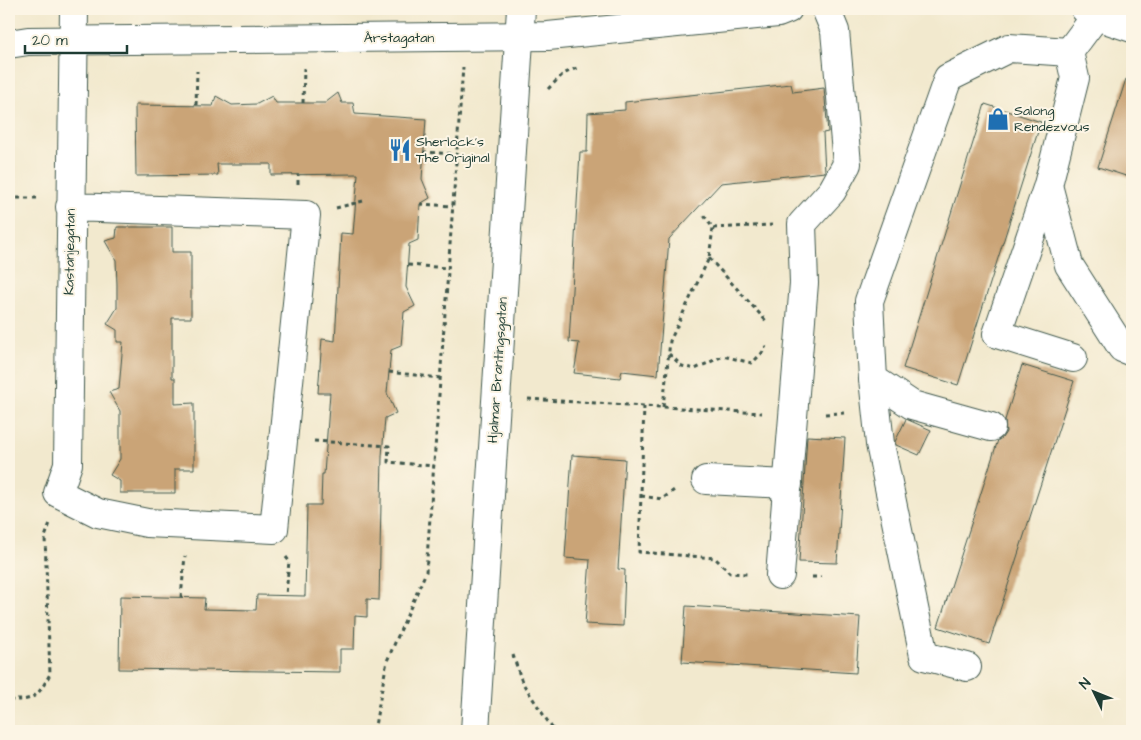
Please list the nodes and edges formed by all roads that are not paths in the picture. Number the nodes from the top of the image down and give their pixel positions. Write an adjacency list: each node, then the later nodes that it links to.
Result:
1 (74, 9): 8 (street, Kastanjegatan)
2 (521, 9): 7 (street, Hjalmar Brantingsgatan)
3 (788, 9): 7 (street, Årstagatan)
4 (826, 9): 18 (street)
5 (1090, 12): 6 (street); 10 (street)
6 (1132, 28)
7 (520, 36): 8 (street, Årstagatan); 21 (street, Hjalmar Brantingsgatan)
8 (72, 41): 9 (street, Årstagatan); 12 (street, Kastanjegatan)
9 (9, 44)
10 (1069, 52): 11 (street); 15 (street)
11 (1048, 185): 13 (street); 14 (street)
12 (70, 207): 12 (street, Kastanjegatan)
13 (1132, 352)
14 (1073, 358)
15 (873, 379): 16 (street); 20 (street)
16 (991, 428)
17 (706, 480): 18 (street)
18 (788, 484): 19 (street)
19 (780, 575)
20 (967, 667)
21 (475, 731)

